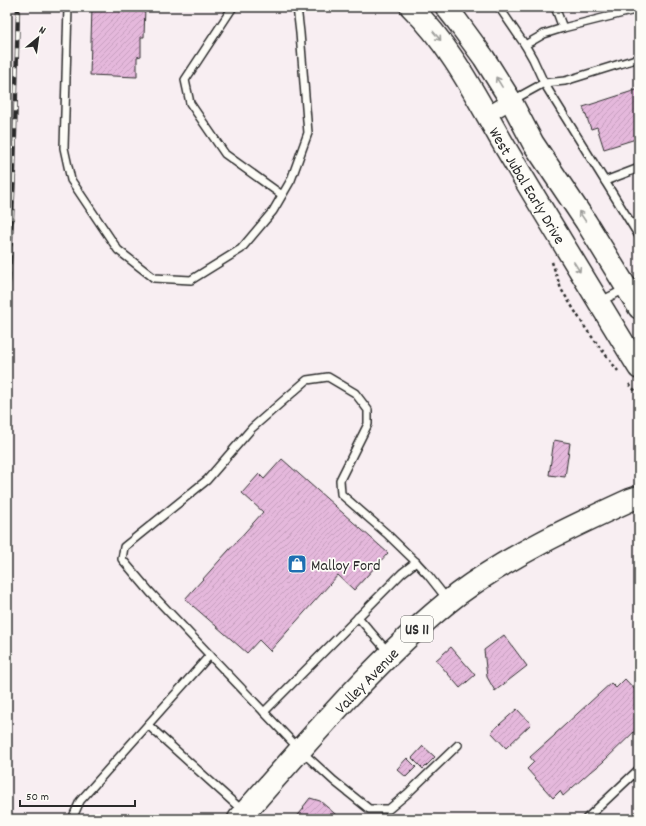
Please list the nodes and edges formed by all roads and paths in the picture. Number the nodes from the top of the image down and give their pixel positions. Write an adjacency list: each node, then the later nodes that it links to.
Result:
1 (68, 7): 17 (lane)
2 (233, 7): 17 (lane)
3 (297, 7): 17 (lane)
4 (411, 7): 14 (main road, West Jubal Early Drive, one-way to 14)
5 (446, 7): 13 (main road, West Jubal Early Drive, one-way to 5)
6 (499, 7): 10 (lane)
7 (555, 7): 9 (lane)
8 (639, 9): 9 (lane)
9 (564, 28): 10 (lane)
10 (525, 45): 12 (lane)
11 (639, 58): 12 (lane)
12 (544, 83): 13 (lane); 16 (lane)
13 (511, 101): 14 (street); 19 (main road, West Jubal Early Drive, one-way to 13)
14 (487, 115): 20 (main road, West Jubal Early Drive, one-way to 20)
15 (639, 168): 16 (lane)
16 (605, 181): 18 (lane)
17 (282, 195)
18 (639, 236)
19 (633, 285): 20 (lane); 21 (main road, West Jubal Early Drive)
20 (599, 302): 22 (main road, West Jubal Early Drive)
21 (639, 308)
22 (639, 368)
23 (639, 497): 25 (main road, Valley Avenue / US 11)
24 (416, 562): 25 (lane); 26 (lane); 28 (lane)
25 (449, 602): 27 (main road, Valley Avenue / US 11)
26 (358, 617): 27 (lane); 29 (lane)
27 (390, 654): 32 (main road, Valley Avenue / US 11)
28 (210, 655): 29 (lane); 30 (lane)
29 (264, 712): 32 (lane)
30 (148, 725): 34 (lane); 35 (lane)
31 (458, 745): 32 (lane)
32 (300, 750): 34 (main road, Valley Avenue / US 11)
33 (639, 769): 36 (lane)
34 (242, 816)
35 (72, 819)
36 (586, 819)

